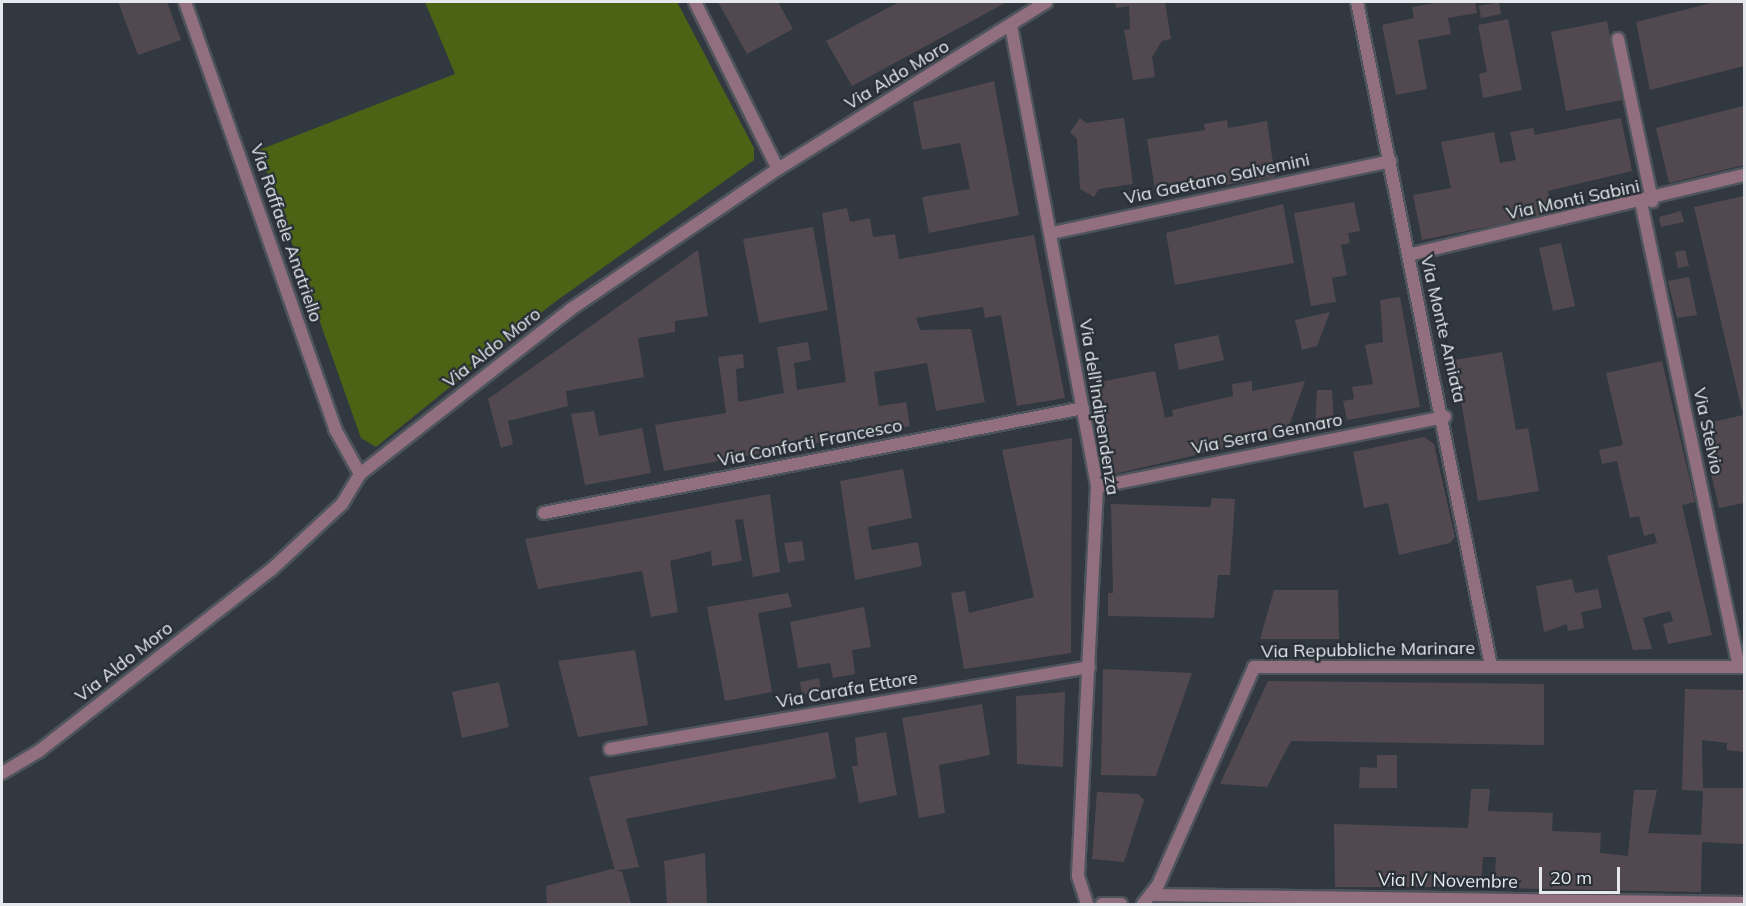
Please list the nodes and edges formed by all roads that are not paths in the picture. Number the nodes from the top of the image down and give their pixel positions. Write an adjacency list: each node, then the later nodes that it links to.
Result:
1 (185, 2): 15 (street, Via Raffaele Anatriello)
2 (695, 2): 8 (street)
3 (1357, 2): 7 (street, Via Monte Amiata)
4 (1042, 3): 5 (street, Via Aldo Moro)
5 (1011, 26): 8 (street, Via Aldo Moro); 11 (street, Via dell'Indipendenza)
6 (1618, 39): 10 (street, Via Stelvio)
7 (1390, 160): 11 (street, Via Gaetano Salvemini); 12 (street, Via Monte Amiata)
8 (778, 169): 15 (street, Via Aldo Moro)
9 (1744, 175): 10 (street, Via Monti Sabini)
10 (1647, 202): 12 (street, Via Monti Sabini); 20 (street, Via Stelvio)
11 (1052, 233): 13 (street, Via dell'Indipendenza)
12 (1408, 255): 14 (street, Via Monte Amiata)
13 (1083, 408): 16 (street, Via dell'Indipendenza); 17 (street, Via Conforti Francesco)
14 (1445, 417): 16 (street, Via Serra Gennaro); 18 (street, Via Monte Amiata)
15 (360, 474): 22 (street, Via Aldo Moro)
16 (1097, 487): 19 (street, Via dell'Indipendenza)
17 (544, 513)
18 (1491, 666): 20 (street, Via Repubbliche Marinare); 23 (street, Via Repubbliche Marinare)
19 (1089, 667): 21 (street, Via Carafa Ettore); 25 (street, Via dell'Indipendenza)
20 (1742, 667)
21 (610, 749)
22 (2, 773)
23 (1147, 900): 24 (street, Via IV Novembre)
24 (1744, 903)
25 (1087, 904)
26 (1102, 904): 27 (street)
27 (1121, 904)

